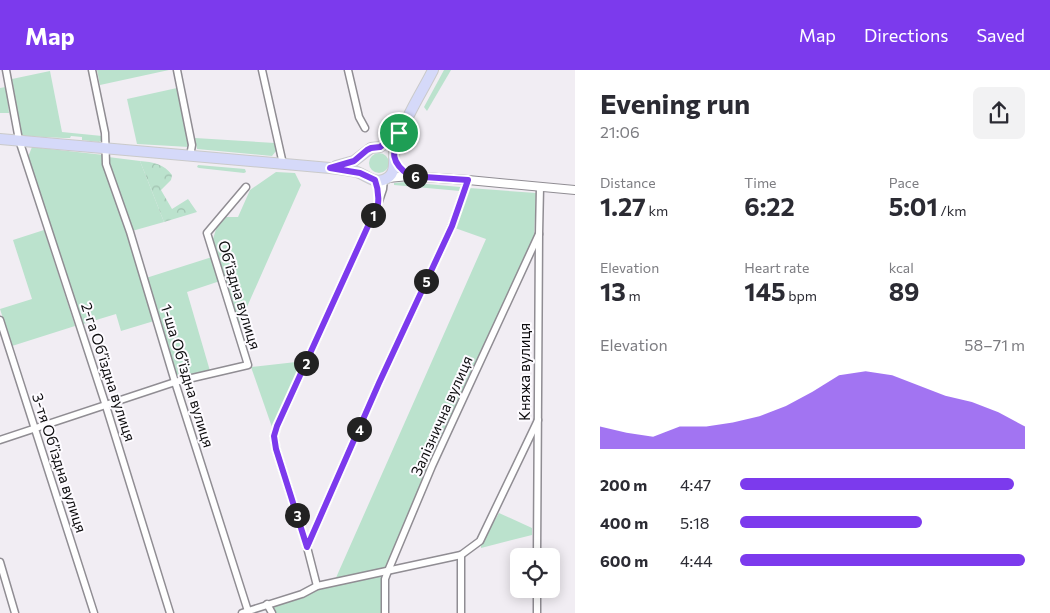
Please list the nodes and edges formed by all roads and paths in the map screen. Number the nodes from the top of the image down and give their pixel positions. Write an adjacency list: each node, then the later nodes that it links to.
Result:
1 (6, 70): 10 (street, 2-га Обʼїздна вулиця)
2 (92, 70): 12 (street, 1-ша Обʼїздна вулиця)
3 (176, 70): 14 (street)
4 (262, 70): 16 (street)
5 (348, 70): 7 (street)
6 (433, 70): 8 (main road)
7 (365, 128)
8 (399, 133): 11 (main road); 15 (main road)
9 (0, 139): 10 (main road)
10 (20, 140): 12 (main road); 27 (street, 2-га Обʼїздна вулиця)
11 (380, 147): 13 (main road); 15 (main road)
12 (106, 149): 14 (main road); 26 (street, 1-ша Обʼїздна вулиця)
13 (364, 154): 17 (main road); 19 (main road)
14 (190, 156): 16 (main road)
15 (394, 159): 18 (street); 19 (main road)
16 (282, 164): 17 (main road)
17 (330, 168): 19 (main road)
18 (410, 176): 19 (street); 20 (street)
19 (378, 178): 31 (street)
20 (468, 180): 22 (street); 31 (street)
21 (246, 187): 26 (street, Обʼїздна вулиця)
22 (540, 187): 23 (street); 24 (street, Княжа вулиця)
23 (575, 190)
24 (539, 234): 28 (street, Княжа вулиця); 35 (street, Залізнична вулиця)
25 (0, 320): 29 (street, 3-тя Обʼїздна вулиця)
26 (175, 382): 27 (street); 39 (street, 1-ша Обʼїздна вулиця)
27 (106, 406): 29 (street); 42 (street, 2-га Обʼїздна вулиця)
28 (538, 420): 32 (street, Княжа вулиця); 33 (street)
29 (35, 428): 30 (street); 41 (street, 3-тя Обʼїздна вулиця)
30 (0, 440)
31 (307, 547): 36 (street)
32 (537, 548)
33 (461, 555): 35 (street); 45 (street)
34 (0, 562): 40 (street)
35 (388, 571): 36 (street); 44 (street, Залізнична вулиця)
36 (317, 586): 38 (street)
37 (537, 598): 46 (street)
38 (268, 604): 39 (street); 43 (street)
39 (245, 612)
40 (15, 613)
41 (94, 613)
42 (170, 613)
43 (272, 613)
44 (386, 613)
45 (461, 613)
46 (536, 613)

